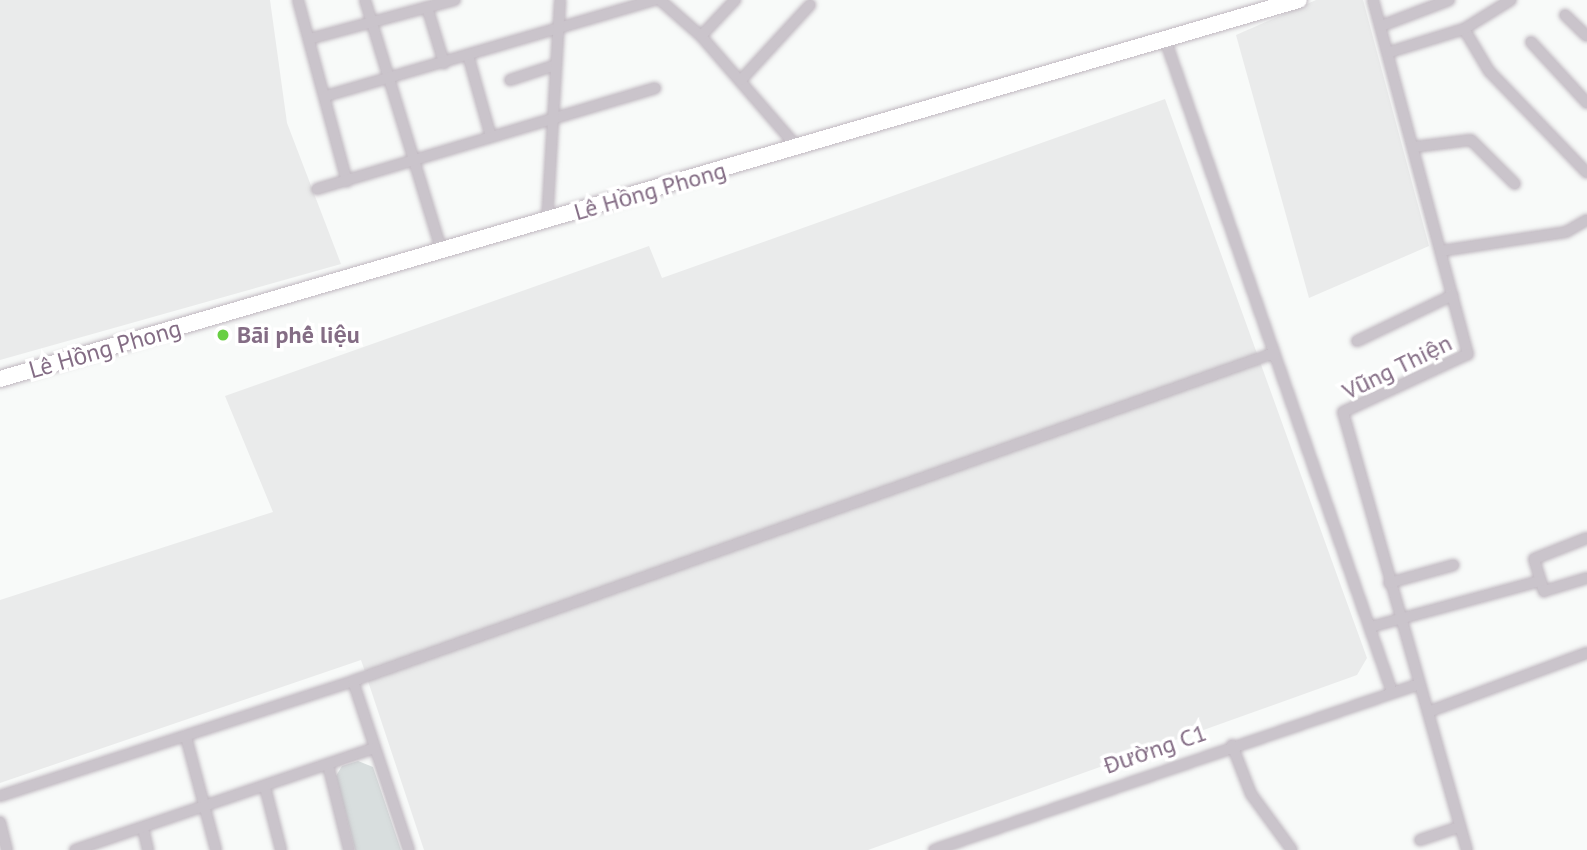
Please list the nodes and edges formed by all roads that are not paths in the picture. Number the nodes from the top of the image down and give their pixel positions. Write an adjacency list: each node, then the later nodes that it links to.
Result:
1 (298, 0): 23 (street)
2 (365, 0): 17 (street)
3 (456, 0): 14 (street)
4 (560, 0): 19 (street)
5 (654, 0): 19 (street)
6 (660, 0): 21 (street)
7 (735, 0): 21 (street)
8 (1299, 0): 15 (main road, Lê Hồng Phong)
9 (1373, 0): 18 (street, Vũng Thiện)
10 (1449, 0): 12 (street)
11 (1511, 0): 20 (street)
12 (1426, 4): 18 (street)
13 (810, 5): 32 (street)
14 (427, 7): 17 (street); 28 (street)
15 (1257, 7): 24 (main road, Lê Hồng Phong)
16 (1565, 15): 22 (street)
17 (372, 20): 23 (street); 30 (street)
18 (1381, 26): 26 (street, Vũng Thiện)
19 (558, 27): 27 (street); 29 (street)
20 (1464, 29): 26 (street); 41 (street)
21 (701, 36): 32 (street)
22 (1587, 36)
23 (309, 39): 34 (street)
24 (1166, 42): 39 (main road, Lê Hồng Phong); 51 (street)
25 (1531, 42): 35 (street)
26 (1390, 52): 38 (street, Vũng Thiện)
27 (468, 55): 28 (street); 37 (street)
28 (444, 63): 30 (street)
29 (556, 65): 31 (street); 36 (street)
30 (390, 80): 34 (street); 40 (street)
31 (510, 80)
32 (741, 80): 39 (street)
33 (655, 88): 36 (street)
34 (326, 96): 42 (street)
35 (1587, 103)
36 (552, 120): 37 (street); 46 (street)
37 (491, 137): 40 (street)
38 (1414, 146): 43 (street); 47 (street, Vũng Thiện)
39 (798, 148): 46 (main road, Lê Hồng Phong)
40 (414, 160): 42 (street); 48 (street)
41 (1587, 173)
42 (347, 181): 44 (street)
43 (1515, 184)
44 (317, 189)
45 (1587, 220): 47 (street)
46 (547, 221): 48 (main road, Lê Hồng Phong)
47 (1441, 251): 49 (street, Vũng Thiện)
48 (442, 252): 52 (main road, Lê Hồng Phong)
49 (1453, 295): 50 (street); 57 (street, Vũng Thiện)
50 (1357, 341)
51 (1274, 353): 59 (street); 61 (street)
52 (0, 379)
53 (1587, 538): 56 (street)
54 (1454, 565): 57 (street)
55 (1587, 578): 56 (street)
56 (1540, 581): 58 (street)
57 (1389, 583): 58 (street, Vũng Thiện)
58 (1398, 621): 59 (street); 62 (street, Vũng Thiện)
59 (1374, 626): 63 (street)
60 (1587, 653): 64 (street)
61 (354, 681): 65 (street); 67 (street)
62 (1419, 684): 63 (street, Đường C1); 64 (street, Vũng Thiện)
63 (1391, 689): 66 (street, Đường C1)
64 (1428, 712): 73 (street, Vũng Thiện)
65 (186, 737): 70 (street); 71 (street)
66 (1232, 745): 83 (street, Đường C1); 84 (street)
67 (375, 748): 68 (street); 82 (street)
68 (328, 765): 69 (street); 81 (street)
69 (265, 787): 71 (street); 80 (street)
70 (0, 796)
71 (204, 808): 74 (street); 79 (street)
72 (0, 822): 77 (street)
73 (1459, 827): 75 (street); 85 (street, Vũng Thiện)
74 (143, 828): 76 (street); 78 (street)
75 (1420, 840)
76 (79, 849)
77 (8, 850)
78 (149, 850)
79 (216, 850)
80 (281, 850)
81 (348, 850)
82 (409, 850)
83 (934, 850)
84 (1292, 850)
85 (1467, 850)

